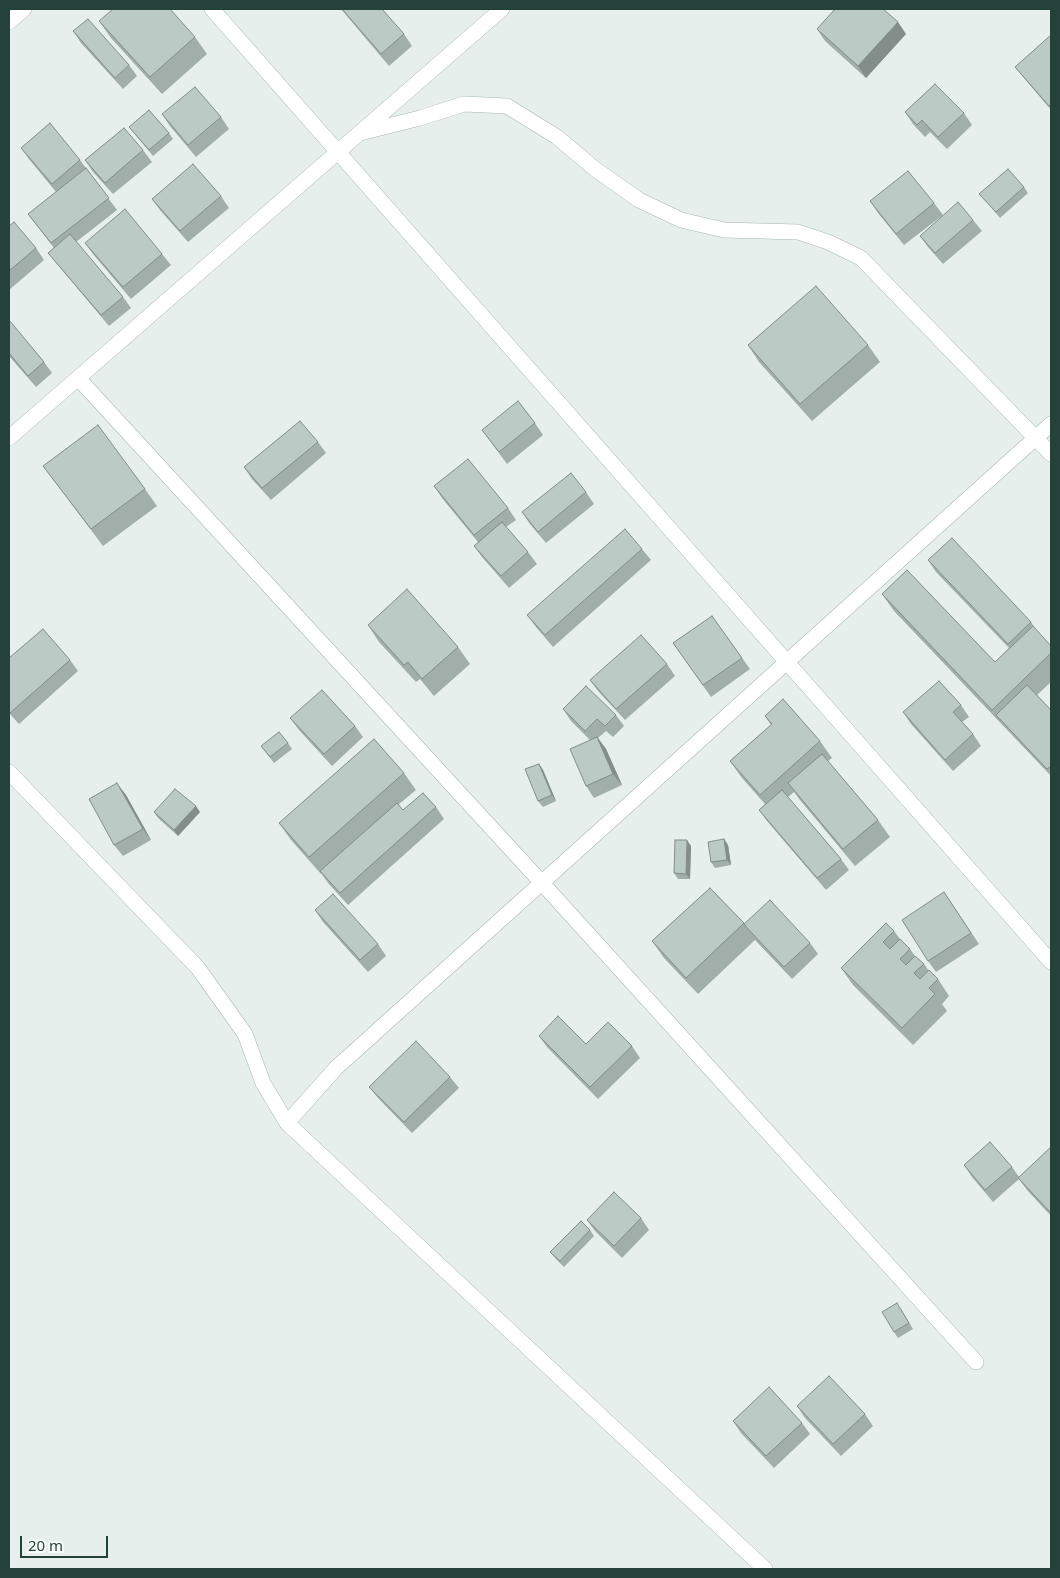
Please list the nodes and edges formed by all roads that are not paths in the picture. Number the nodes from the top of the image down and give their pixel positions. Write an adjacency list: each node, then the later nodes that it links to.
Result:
1 (24, 9): 4 (street)
2 (212, 9): 6 (street)
3 (502, 9): 5 (street)
4 (9, 22)
5 (360, 133): 6 (street); 10 (street)
6 (339, 151): 7 (street); 12 (street)
7 (78, 378): 9 (street); 14 (street)
8 (1051, 424): 10 (street)
9 (9, 438)
10 (1036, 438): 11 (street); 12 (street)
11 (1051, 454)
12 (786, 662): 14 (street); 15 (street)
13 (9, 772): 16 (street)
14 (542, 883): 16 (street); 17 (street)
15 (1051, 962)
16 (287, 1123): 18 (street)
17 (976, 1362)
18 (765, 1569)

